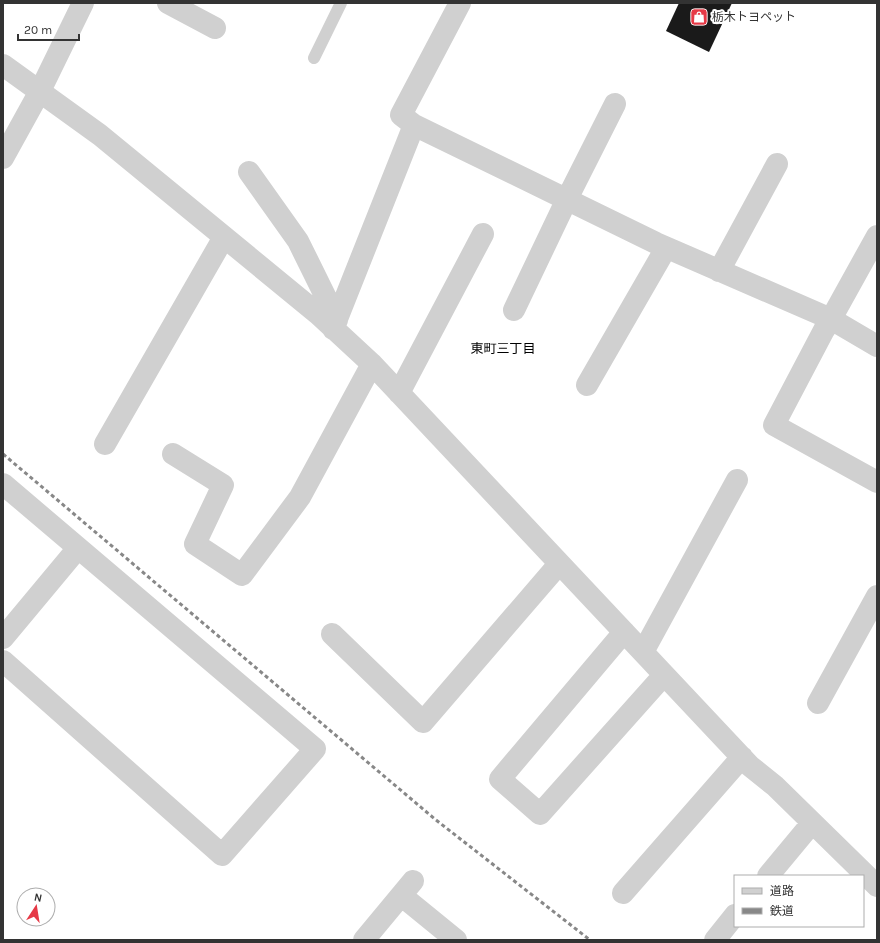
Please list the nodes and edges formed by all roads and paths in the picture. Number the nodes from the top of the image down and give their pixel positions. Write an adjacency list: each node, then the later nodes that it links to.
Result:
1 (83, 3): 8 (street)
2 (168, 3): 5 (street)
3 (341, 3): 6 (lane)
4 (460, 3): 10 (street)
5 (215, 28)
6 (314, 58)
7 (3, 65): 8 (street)
8 (40, 91): 11 (street); 17 (street)
9 (615, 104): 14 (street)
10 (414, 125): 14 (street); 22 (street)
11 (3, 158)
12 (777, 164): 19 (street)
13 (249, 172): 22 (street)
14 (567, 200): 18 (street); 20 (street)
15 (483, 234): 26 (street)
16 (877, 236): 21 (street)
17 (224, 237): 22 (street); 27 (street)
18 (666, 248): 19 (street); 25 (street)
19 (719, 271): 21 (street)
20 (514, 310)
21 (831, 319): 23 (street); 30 (street)
22 (335, 324): 24 (street)
23 (877, 346)
24 (372, 364): 26 (street); 28 (street)
25 (587, 385)
26 (399, 393): 33 (street)
27 (105, 444)
28 (173, 454)
29 (737, 480): 38 (street)
30 (877, 482)
31 (3, 484): 32 (street)
32 (78, 548): 37 (street); 39 (street)
33 (559, 564): 35 (street); 36 (street)
34 (877, 596): 41 (street)
35 (624, 632): 38 (street); 40 (street)
36 (332, 634)
37 (3, 638)
38 (642, 652): 40 (street)
39 (3, 661)
40 (664, 675): 42 (street)
41 (818, 703)
42 (742, 757): 43 (street); 46 (street)
43 (812, 823): 44 (street); 45 (street)
44 (769, 875)
45 (877, 886)
46 (623, 893)
47 (734, 917): 50 (street)
48 (364, 940): 49 (street)
49 (456, 940)
50 (714, 940)

